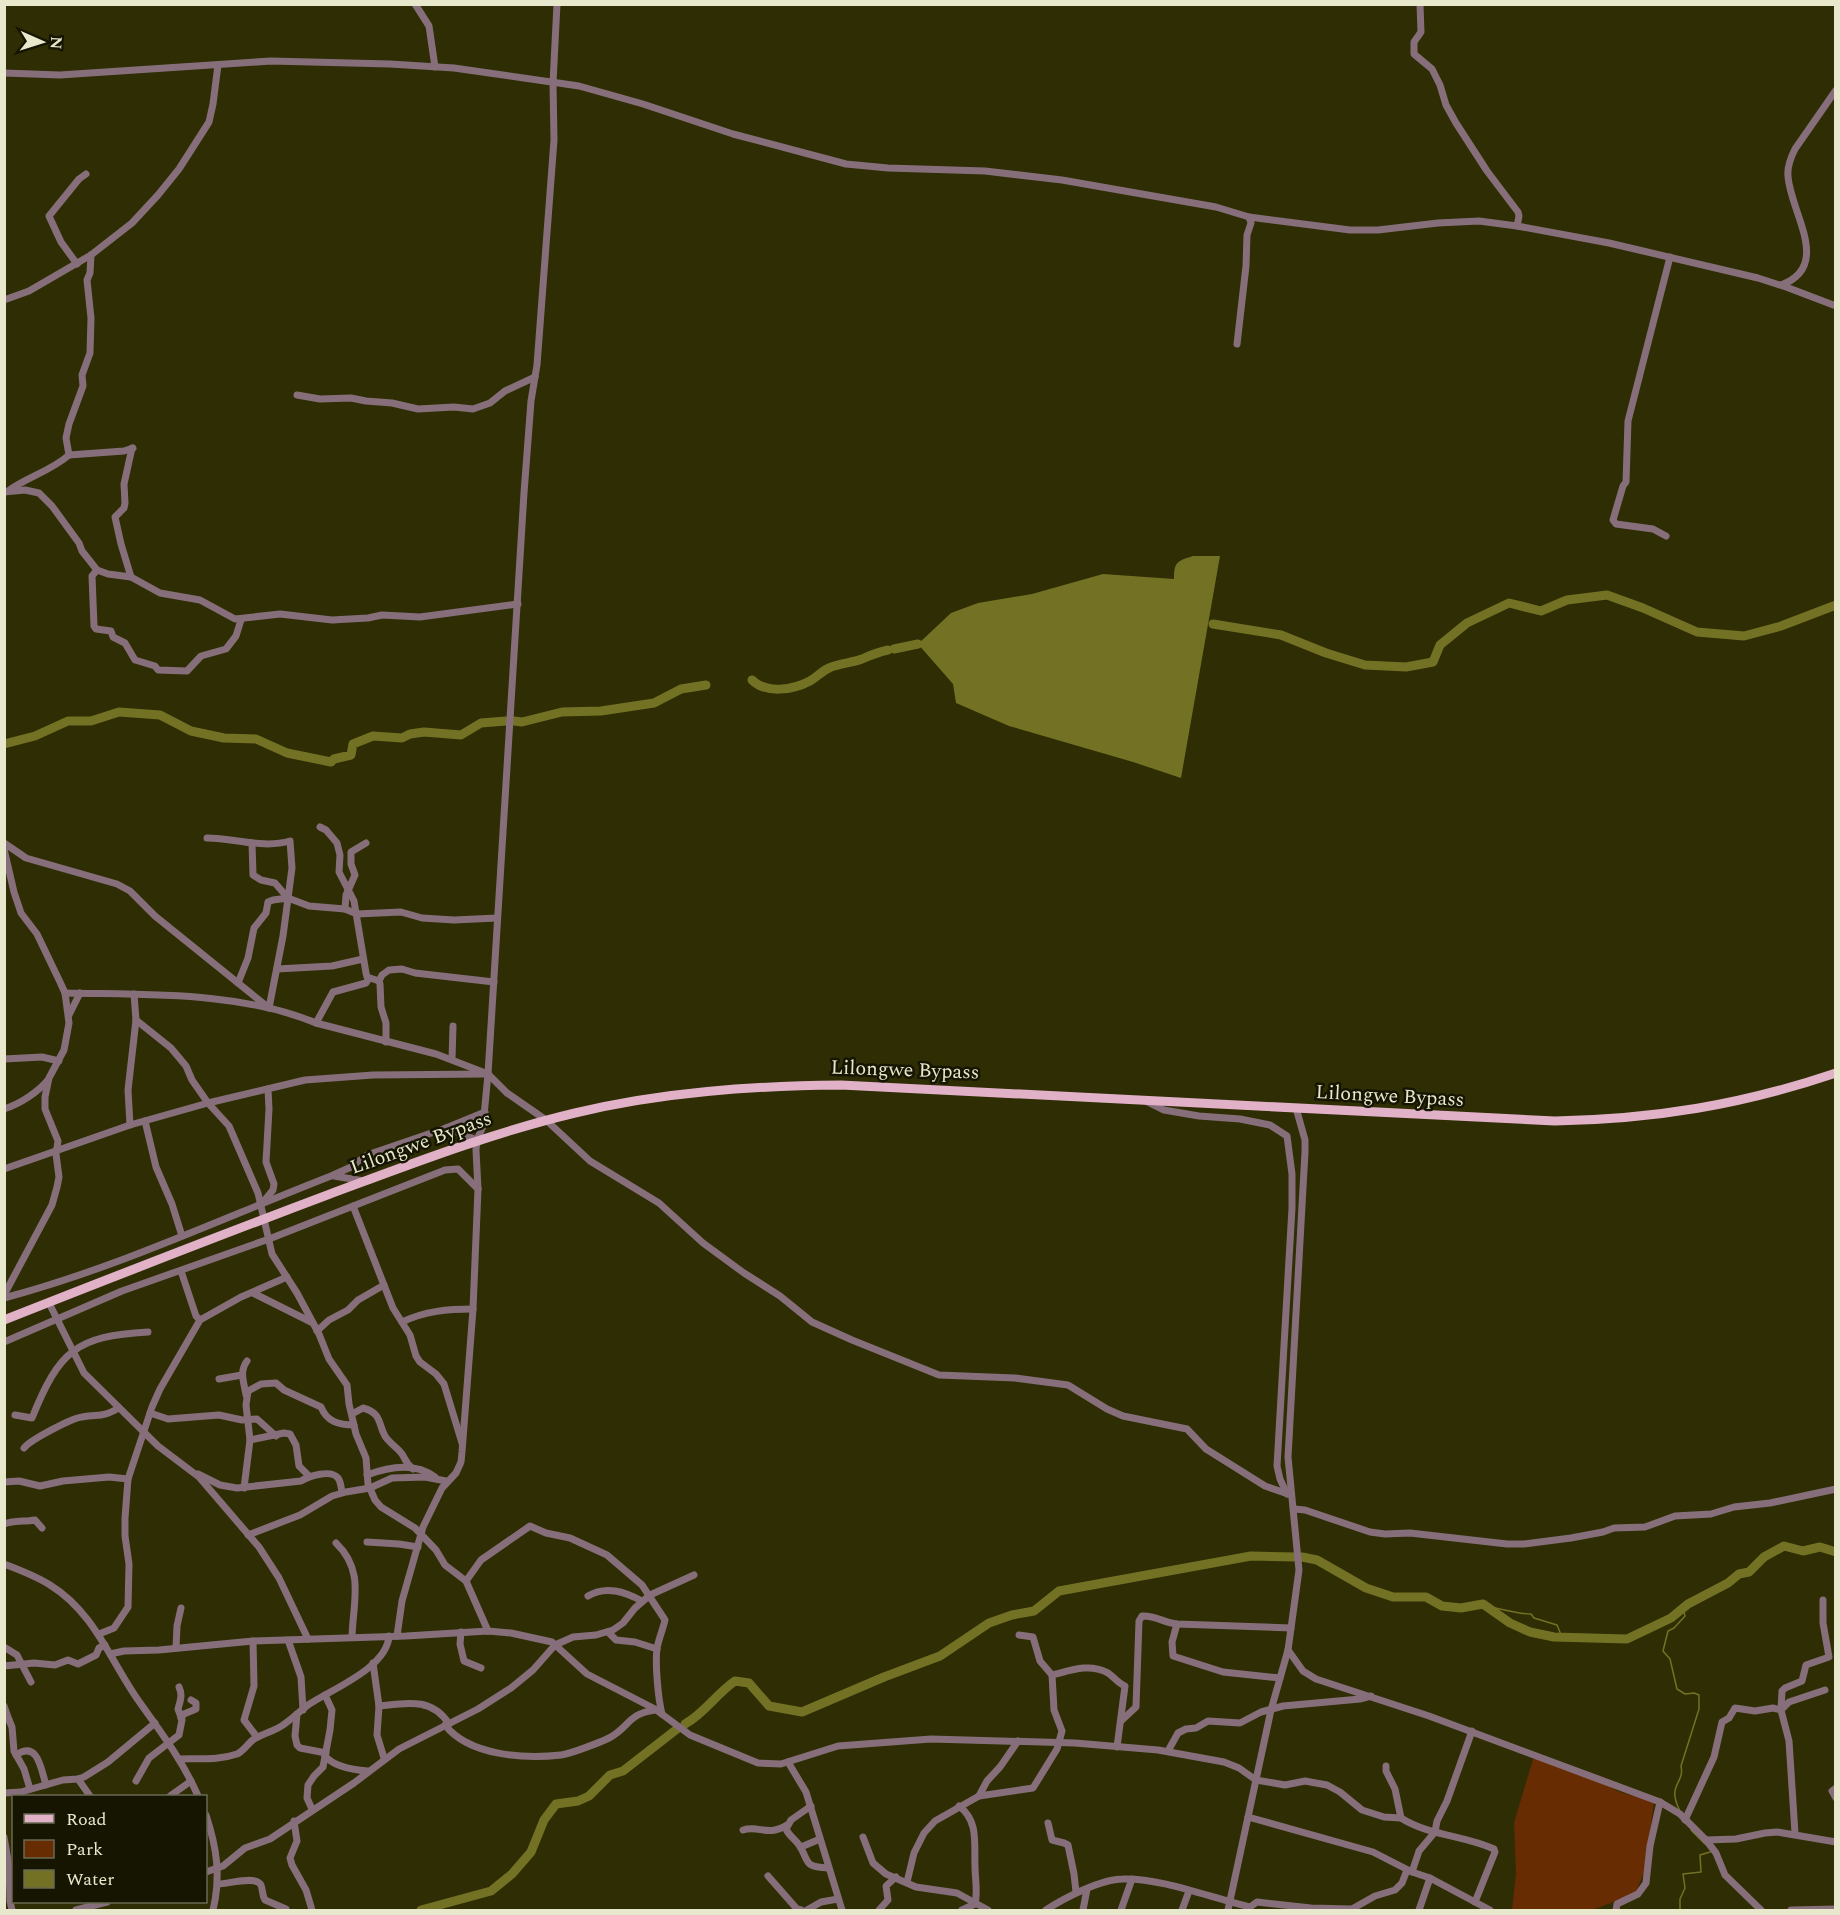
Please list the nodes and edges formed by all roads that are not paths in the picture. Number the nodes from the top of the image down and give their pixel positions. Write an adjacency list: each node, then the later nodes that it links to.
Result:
1 (415, 4): 5 (street)
2 (557, 4): 7 (street)
3 (1420, 4): 11 (street)
4 (218, 65): 5 (street); 6 (street); 12 (street)
5 (435, 67): 7 (street)
6 (4, 73)
7 (553, 83): 10 (street); 19 (street)
8 (1836, 90): 15 (street)
9 (86, 174): 14 (street)
10 (1249, 217): 11 (street); 18 (street)
11 (1517, 226): 13 (street)
12 (91, 255): 14 (street); 21 (street)
13 (1670, 257): 15 (street); 23 (street)
14 (77, 264): 16 (street)
15 (1781, 285): 17 (street)
16 (4, 300)
17 (1836, 306)
18 (1237, 344)
19 (535, 377): 20 (street); 26 (street)
20 (297, 395)
21 (69, 455): 22 (street); 25 (street)
22 (6, 491): 24 (street)
23 (1666, 536)
24 (97, 570): 25 (street); 27 (street)
25 (131, 577): 27 (street)
26 (518, 604): 27 (street); 39 (street)
27 (241, 620)
28 (320, 827): 35 (street)
29 (207, 838): 31 (street)
30 (4, 843): 45 (street)
31 (252, 843): 36 (street); 36 (street)
32 (366, 843): 35 (street)
33 (4, 849): 34 (street)
34 (7, 867): 46 (street)
35 (348, 889): 37 (street); 38 (street)
36 (288, 898): 37 (street); 41 (street); 45 (street)
37 (345, 909): 38 (street)
38 (357, 914): 39 (street); 40 (street)
39 (497, 918): 44 (street)
40 (363, 959): 41 (street); 42 (street)
41 (277, 969): 49 (street)
42 (369, 978): 43 (street); 52 (street)
43 (378, 981): 44 (street); 54 (street)
44 (494, 982): 59 (street)
45 (238, 983): 49 (street)
46 (65, 993): 47 (street); 50 (street)
47 (80, 993): 48 (street); 50 (street)
48 (134, 994): 49 (street); 51 (street)
49 (269, 1008): 52 (street)
50 (69, 1015): 57 (street)
51 (136, 1020): 63 (street); 69 (street)
52 (315, 1023): 54 (street)
53 (453, 1026): 56 (street)
54 (386, 1042): 56 (street)
55 (4, 1059): 57 (street)
56 (452, 1059): 59 (street)
57 (58, 1061): 60 (street)
58 (1836, 1073): 64 (main road, Lilongwe Bypass)
59 (488, 1074): 61 (street); 66 (street); 67 (street)
60 (49, 1078): 65 (street); 72 (street)
61 (268, 1089): 63 (street); 77 (street)
62 (1141, 1099): 64 (main road, Lilongwe Bypass); 67 (main road, Lilongwe Bypass); 125 (street)
63 (208, 1103): 68 (street); 77 (street)
64 (1296, 1108): 126 (street)
65 (4, 1109)
66 (484, 1112): 70 (street); 71 (street)
67 (546, 1120): 71 (main road, Lilongwe Bypass); 125 (street)
68 (145, 1121): 69 (street); 80 (street)
69 (130, 1125): 72 (street)
70 (446, 1128): 71 (street); 74 (street)
71 (477, 1140): 75 (main road, Lilongwe Bypass); 76 (street)
72 (56, 1150): 73 (street); 86 (street)
73 (4, 1169)
74 (331, 1176): 75 (street); 77 (street)
75 (364, 1181): 79 (main road, Lilongwe Bypass)
76 (478, 1189): 78 (street); 88 (street)
77 (261, 1203): 79 (street); 80 (street)
78 (353, 1206): 81 (street); 84 (street)
79 (265, 1219): 81 (street); 87 (main road, Lilongwe Bypass)
80 (182, 1236): 86 (street)
81 (269, 1239): 82 (street); 83 (street)
82 (181, 1271): 90 (street); 91 (street)
83 (287, 1277): 85 (street); 92 (street)
84 (384, 1285): 93 (street); 94 (street)
85 (253, 1293): 91 (street); 92 (street)
86 (4, 1296)
87 (49, 1303): 89 (main road, Lilongwe Bypass); 90 (street)
88 (474, 1309): 93 (street); 111 (street)
89 (4, 1320)
90 (57, 1320): 96 (street); 97 (street)
91 (200, 1320): 103 (street)
92 (311, 1322): 94 (street)
93 (402, 1322): 111 (street)
94 (317, 1331): 104 (street)
95 (148, 1332): 97 (street)
96 (4, 1342)
97 (72, 1351): 102 (street); 105 (street)
98 (248, 1361): 99 (street)
99 (242, 1375): 100 (street); 101 (street)
100 (219, 1379)
101 (246, 1395): 106 (street); 107 (street)
102 (119, 1408): 108 (street); 112 (street)
103 (150, 1413): 106 (street); 108 (street)
104 (352, 1414): 107 (street); 113 (street)
105 (15, 1415)
106 (247, 1420): 109 (street); 110 (street)
107 (354, 1425): 115 (street)
108 (144, 1434): 114 (street); 117 (street)
109 (276, 1436): 110 (street); 116 (street)
110 (250, 1440): 121 (street)
111 (463, 1446): 119 (street)
112 (24, 1448)
113 (412, 1469): 115 (street); 118 (street)
114 (190, 1470): 121 (street); 130 (street)
115 (367, 1475): 122 (street)
116 (309, 1476): 121 (street); 124 (street)
117 (128, 1479): 120 (street); 148 (street)
118 (437, 1479): 119 (street); 122 (street)
119 (446, 1481): 129 (street)
120 (4, 1482)
121 (244, 1488)
122 (370, 1488): 124 (street); 129 (street)
123 (1836, 1490): 126 (street)
124 (342, 1492): 130 (street)
125 (1287, 1494): 126 (street)
126 (1294, 1506): 144 (street)
127 (4, 1524): 128 (street)
128 (42, 1528)
129 (421, 1534): 133 (street); 137 (street)
130 (248, 1535): 152 (street)
131 (367, 1542): 133 (street)
132 (336, 1543): 151 (street)
133 (418, 1547): 150 (street)
134 (8, 1565): 135 (street); 148 (street)
135 (4, 1574)
136 (694, 1575): 138 (street)
137 (466, 1581): 138 (street); 145 (street)
138 (650, 1595): 141 (street); 159 (street)
139 (588, 1596): 141 (street)
140 (1822, 1600): 162 (street)
141 (642, 1601): 147 (street)
142 (181, 1608): 158 (street)
143 (1177, 1624): 144 (street); 168 (street); 183 (street)
144 (1291, 1628): 160 (street)
145 (488, 1631): 146 (street); 156 (street)
146 (461, 1632): 150 (street); 166 (street)
147 (608, 1632): 156 (street); 159 (street)
148 (99, 1634): 155 (street)
149 (1019, 1635): 167 (street)
150 (393, 1636): 151 (street); 164 (street)
151 (352, 1637): 152 (street)
152 (308, 1639): 153 (street)
153 (288, 1640): 154 (street); 179 (street)
154 (253, 1641): 158 (street); 187 (street)
155 (105, 1645): 161 (street); 163 (street)
156 (555, 1645): 180 (street); 185 (street)
157 (4, 1647): 163 (street)
158 (176, 1648): 161 (street)
159 (657, 1649): 180 (street)
160 (1288, 1650): 168 (street); 173 (street)
161 (110, 1654): 184 (street)
162 (1832, 1657): 178 (street)
163 (23, 1664): 165 (street); 169 (street)
164 (373, 1664): 172 (street); 176 (street)
165 (4, 1666)
166 (481, 1668)
167 (1052, 1675): 183 (street); 190 (street)
168 (1280, 1678): 177 (street)
169 (31, 1682)
170 (179, 1687): 181 (street)
171 (1825, 1690): 178 (street)
172 (325, 1695): 179 (street); 193 (street)
173 (1373, 1696): 177 (street); 186 (street)
174 (191, 1700): 181 (street)
175 (4, 1706): 182 (street)
176 (379, 1707): 185 (street); 195 (street)
177 (1271, 1710): 192 (street); 202 (street)
178 (1781, 1710): 220 (street); 226 (street)
179 (300, 1712): 187 (street); 193 (street)
180 (658, 1712): 185 (street); 197 (street)
181 (181, 1718): 189 (street)
182 (7, 1720): 194 (street)
183 (1121, 1721): 191 (street)
184 (156, 1723): 189 (street); 200 (street)
185 (447, 1725): 195 (street)
186 (1472, 1731): 213 (street); 225 (street)
187 (257, 1737): 196 (street)
188 (1017, 1741): 190 (street); 197 (street); 211 (street)
189 (168, 1742): 196 (street); 203 (street)
190 (1059, 1743): 191 (street); 211 (street)
191 (1117, 1747): 192 (street)
192 (1168, 1751): 202 (street)
193 (326, 1754): 199 (street); 216 (street)
194 (16, 1755): 204 (street); 206 (street)
195 (384, 1758): 199 (street)
196 (179, 1759): 201 (street)
197 (788, 1762): 214 (street)
198 (1386, 1766): 219 (street)
199 (368, 1771): 216 (street)
200 (78, 1779): 204 (street); 208 (street)
201 (191, 1780): 209 (street); 210 (street)
202 (1256, 1780): 217 (street); 219 (street)
203 (136, 1781)
204 (46, 1785): 206 (street)
205 (1836, 1788): 212 (street)
206 (30, 1789): 207 (street)
207 (4, 1793)
208 (89, 1795)
209 (172, 1795)
210 (197, 1795)
211 (979, 1796): 215 (street)
212 (1836, 1798)
213 (1660, 1802): 220 (street); 270 (street)
214 (811, 1806): 223 (street); 229 (street)
215 (958, 1806): 242 (street); 250 (street)
216 (312, 1809): 221 (street)
217 (1248, 1817): 236 (street); 251 (street)
218 (207, 1818): 234 (street)
219 (1401, 1818): 225 (street)
220 (1685, 1820): 230 (street)
221 (294, 1821): 234 (street); 257 (street)
222 (1048, 1823): 246 (street)
223 (787, 1825): 224 (street); 232 (street)
224 (743, 1830)
225 (1435, 1832): 236 (street); 248 (street)
226 (1795, 1833): 230 (street); 231 (street)
227 (4, 1837): 233 (street)
228 (863, 1837): 239 (street)
229 (820, 1839): 232 (street); 235 (street)
230 (1706, 1840): 271 (street)
231 (1836, 1842)
232 (801, 1847): 235 (street)
233 (10, 1849): 254 (street)
234 (218, 1868): 237 (street); 243 (street)
235 (828, 1868): 247 (street)
236 (1410, 1871): 240 (street); 251 (street)
237 (207, 1872)
238 (768, 1876): 258 (street)
239 (896, 1877): 242 (street); 261 (street)
240 (1430, 1878): 248 (street); 268 (street)
241 (1132, 1879): 244 (street); 245 (street); 266 (street)
242 (907, 1882): 250 (street)
243 (218, 1884): 252 (street); 256 (street)
244 (1087, 1889): 246 (street); 265 (street)
245 (1189, 1891): 251 (street); 267 (street)
246 (1076, 1892): 264 (street)
247 (838, 1899): 259 (street); 260 (street)
248 (1475, 1902): 269 (street)
249 (104, 1903): 255 (street)
250 (975, 1904): 262 (street); 263 (street)
251 (1228, 1906)
252 (286, 1909)
253 (1836, 1910): 272 (street)
254 (12, 1911)
255 (76, 1911)
256 (213, 1911)
257 (312, 1911)
258 (801, 1911)
259 (807, 1911)
260 (842, 1911)
261 (879, 1911)
262 (962, 1911)
263 (988, 1911)
264 (1046, 1911)
265 (1083, 1911)
266 (1121, 1911)
267 (1182, 1911)
268 (1419, 1911)
269 (1490, 1911)
270 (1616, 1911)
271 (1761, 1911)
272 (1791, 1911)

